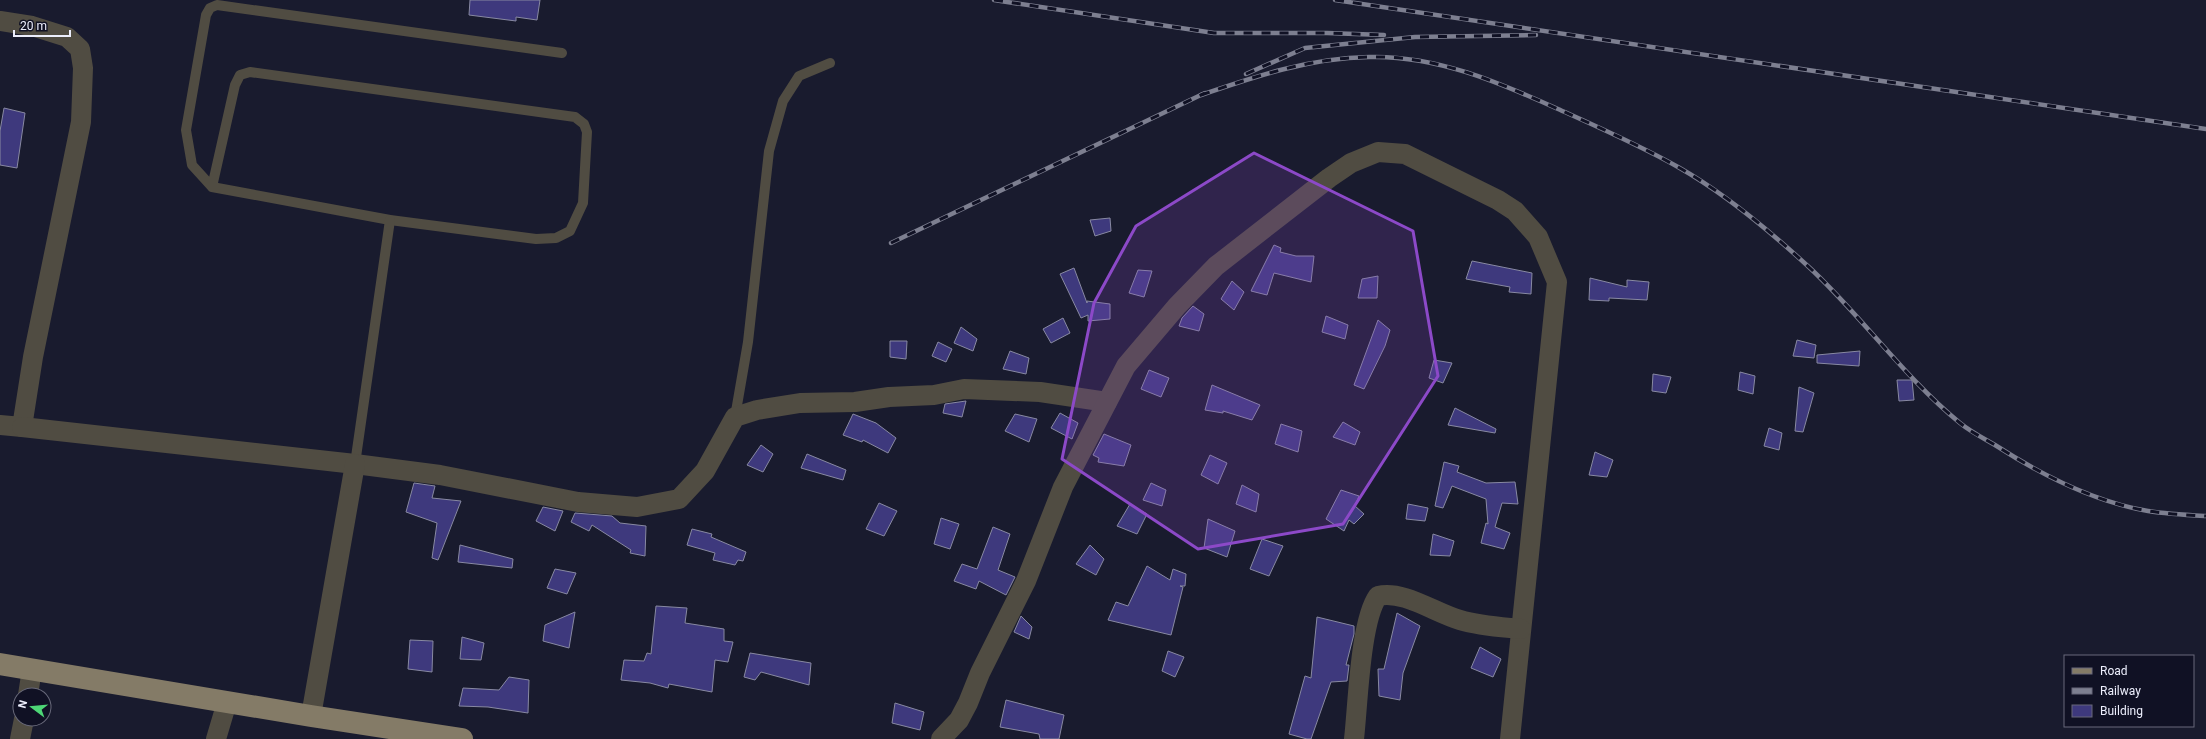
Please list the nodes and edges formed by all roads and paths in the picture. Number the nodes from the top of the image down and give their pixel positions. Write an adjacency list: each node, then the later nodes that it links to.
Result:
1 (0, 21): 9 (street)
2 (562, 54): 4 (lane)
3 (830, 63): 7 (lane)
4 (212, 187): 5 (lane); 5 (lane)
5 (390, 220): 10 (lane)
6 (1107, 402): 7 (street); 11 (street); 21 (street)
7 (735, 417): 10 (street)
8 (0, 425): 9 (street)
9 (22, 427): 10 (street)
10 (355, 464): 16 (street)
11 (1522, 629): 22 (street); 23 (street)
12 (0, 664): 13 (main road)
13 (32, 669): 14 (street); 15 (main road)
14 (29, 687)
15 (227, 702): 16 (main road); 19 (street)
16 (311, 716): 20 (main road)
17 (22, 727): 18 (street)
18 (20, 739)
19 (216, 739)
20 (462, 739)
21 (941, 739)
22 (1354, 739)
23 (1510, 739)

